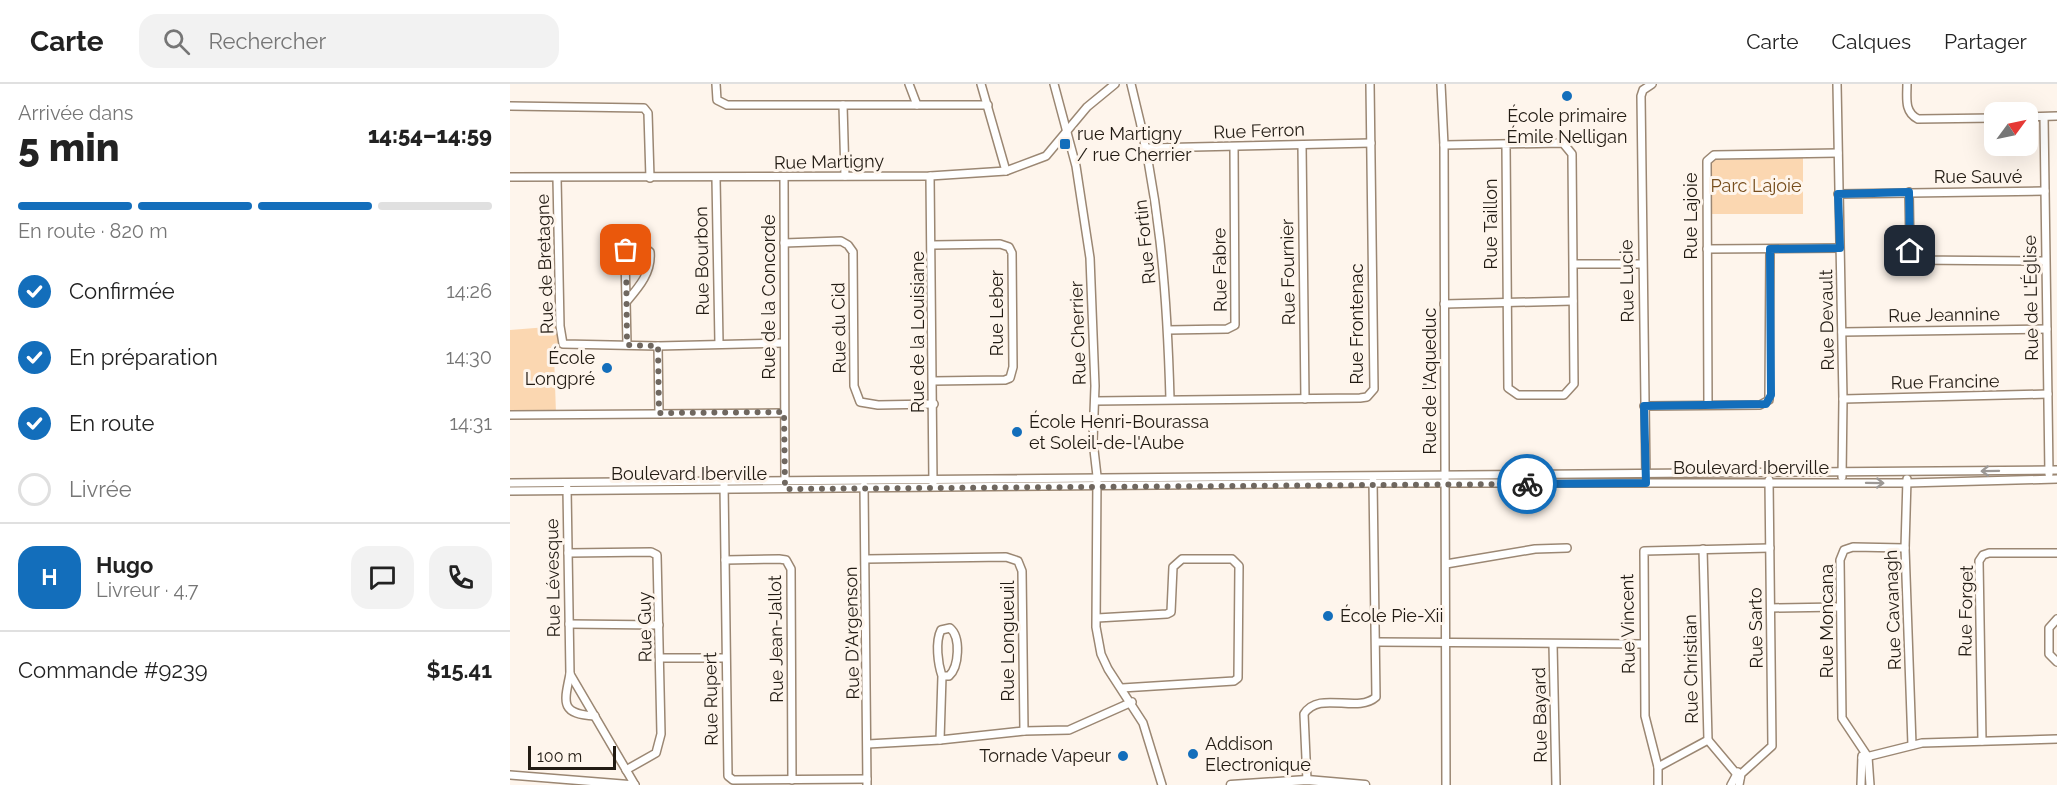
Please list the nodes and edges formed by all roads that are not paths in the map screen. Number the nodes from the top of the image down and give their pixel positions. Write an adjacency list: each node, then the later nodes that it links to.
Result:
1 (716, 84): 12 (street)
2 (909, 84): 13 (street)
3 (981, 84): 14 (street)
4 (1054, 84): 20 (street, Rue Cherrier)
5 (1115, 84): 20 (street, Rue Martigny)
6 (1131, 84): 26 (street, Rue Fortin)
7 (1370, 84): 21 (street, Rue Frontenac)
8 (1441, 84): 23 (street, Rue de l'Aqueduc)
9 (1652, 84): 46 (street, Rue Lucie)
10 (1837, 84): 27 (street, Rue Devault)
11 (1907, 84): 17 (street)
12 (843, 105): 13 (street); 29 (street)
13 (917, 105): 14 (street)
14 (988, 105): 28 (street)
15 (510, 106): 33 (street)
16 (2057, 116): 19 (street)
17 (1984, 117)
18 (2038, 117): 19 (street)
19 (2044, 117): 36 (street, Rue de L'Église)
20 (1068, 132): 28 (street, Rue Martigny); 63 (street, Rue Cherrier)
21 (1371, 143): 22 (street, Rue Ferron); 61 (street, Rue Frontenac)
22 (1302, 145): 25 (street, Rue Ferron); 61 (street, Rue Fournier)
23 (1444, 145): 24 (street); 49 (street, Rue de l'Aqueduc)
24 (1506, 145): 45 (street); 50 (street, Rue Taillon)
25 (1234, 147): 26 (street, Rue Ferron); 52 (street, Rue Fabre)
26 (1148, 148): 52 (street, Rue Fortin)
27 (1838, 153): 38 (street, Rue Devault); 42 (street, Rue Lajoie)
28 (1006, 171): 30 (street, Rue Martigny)
29 (845, 176): 30 (street, Rue Martigny); 35 (street, Rue Martigny)
30 (930, 176): 40 (street, Rue de la Louisiane)
31 (510, 177): 32 (street, Rue Martigny)
32 (557, 178): 33 (street, Rue Martigny); 56 (street, Rue de Bretagne)
33 (650, 178): 34 (street, Rue Martigny)
34 (716, 178): 35 (street, Rue Martigny); 54 (street, Rue Bourbon)
35 (784, 178): 39 (street, Rue de la Concorde)
36 (2045, 191): 37 (street, Rue Sauvé); 44 (street, Rue de L'Église)
37 (1909, 192): 38 (street, Rue Sauvé); 44 (street)
38 (1838, 194): 41 (street, Rue Devault)
39 (784, 243): 55 (street, Rue de la Concorde); 64 (street, Rue du Cid)
40 (933, 245): 58 (street, Rue de la Louisiane); 58 (street, Rue Leber)
41 (1840, 248): 43 (street); 53 (street, Rue Devault)
42 (1707, 249): 43 (street); 65 (street, Rue Lajoie)
43 (1770, 249): 65 (street)
44 (2045, 261): 51 (street, Rue de L'Église)
45 (1574, 264): 46 (street); 48 (street)
46 (1641, 264): 66 (street, Rue Lucie)
47 (627, 301): 47 (street); 56 (street)
48 (1573, 301): 50 (street); 50 (street, Rue Taillon)
49 (1444, 303): 50 (street); 74 (street, Rue de l'Aqueduc)
50 (1507, 303)
51 (2047, 329): 53 (street, Rue Jeannine); 59 (street, Rue de L'Église)
52 (1168, 330): 60 (street, Rue Fortin)
53 (1842, 332): 62 (street, Rue Devault)
54 (718, 343): 55 (street, Rue de Bretagne); 57 (street, Rue de Bretagne)
55 (784, 343): 67 (street, Rue de la Concorde)
56 (627, 345): 57 (street, Rue de Bretagne)
57 (658, 346): 68 (street)
58 (933, 381): 64 (street, Rue de la Louisiane)
59 (2048, 394): 62 (street, Rue Francine); 70 (street, Rue de L'Église)
60 (1170, 399): 61 (street, Rue Frontenac); 63 (street, Rue Frontenac)
61 (1305, 399)
62 (1843, 399): 73 (street, Rue Devault)
63 (1095, 401): 80 (street, Rue Cherrier)
64 (934, 404): 78 (street, Rue de la Louisiane)
65 (1708, 405): 66 (street)
66 (1644, 406): 75 (street, Rue Lucie)
67 (784, 412): 68 (street); 88 (street, Rue de la Concorde)
68 (659, 413): 69 (street)
69 (510, 415)
70 (2053, 470): 71 (street, Boulevard Iberville, one-way to 71); 76 (street, Rue de L'Église)
71 (1907, 473): 73 (street, Boulevard Iberville); 83 (street, Rue Cavanagh)
72 (1769, 474): 73 (street, Boulevard Iberville); 75 (street, Boulevard Iberville); 86 (street, Rue Sarto)
73 (1842, 474): 82 (street, Rue Devault)
74 (1446, 476): 75 (street, Boulevard Iberville); 79 (street, Boulevard Iberville); 85 (street, Rue de l'Aqueduc)
75 (1646, 479): 85 (street, Boulevard Iberville); 86 (street, Boulevard Iberville)
76 (2049, 479): 77 (street, Boulevard Iberville); 83 (street, Boulevard Iberville)
77 (2057, 479)
78 (933, 480): 80 (street, Boulevard Iberville); 84 (street, Boulevard Iberville); 90 (street, Rue de la Louisiane)
79 (1373, 480): 80 (street, Boulevard Iberville); 85 (street, Boulevard Iberville); 107 (street)
80 (1096, 482): 90 (street, Boulevard Iberville); 103 (street, Rue Cherrier)
81 (510, 483): 89 (street, Boulevard Iberville)
82 (1843, 483): 83 (street, Boulevard Iberville, one-way to 83); 86 (street, Boulevard Iberville)
83 (1907, 483): 94 (street, Rue Cavanagh)
84 (864, 484): 88 (street, Boulevard Iberville); 90 (street, Boulevard Iberville); 98 (street, Rue D'Argenson)
85 (1446, 484): 100 (street, Rue de l'Aqueduc)
86 (1769, 484): 93 (street, Rue Sarto)
87 (724, 485): 88 (street, Boulevard Iberville); 89 (street, Boulevard Iberville); 99 (street, Rue Rupert)
88 (785, 485)
89 (567, 486): 91 (street, Boulevard Iberville); 96 (street, Rue Lévesque)
90 (933, 488)
91 (510, 491)
92 (1567, 548): 100 (street)
93 (1770, 548): 95 (street, Rue Vincent); 102 (street, Rue Sarto)
94 (1905, 548): 101 (street, Rue Moncana); 125 (street, Rue Cavanagh)
95 (1703, 549): 110 (street, Rue Vincent); 122 (street, Rue Christian)
96 (568, 553): 105 (street, Rue Lévesque); 106 (street, Rue Guy)
97 (2057, 553): 123 (street, Rue Forget)
98 (866, 559): 119 (street, Rue Longueuil); 124 (street, Rue D'Argenson)
99 (725, 560): 112 (street, Rue Rupert); 131 (street, Rue Jean-Jallot)
100 (1446, 564): 108 (street, Rue de l'Aqueduc)
101 (1840, 607): 102 (street); 126 (street, Rue Moncana)
102 (1771, 608): 130 (street, Rue Sarto)
103 (1097, 618): 116 (street, Rue Cherrier); 116 (street)
104 (2057, 619): 113 (street)
105 (569, 624): 106 (street); 114 (street, Rue Lévesque)
106 (659, 625): 111 (street, Rue Guy)
107 (1377, 642): 108 (street); 132 (street)
108 (1445, 643): 109 (street); 140 (street, Rue de l'Aqueduc)
109 (1553, 644): 110 (street); 141 (street, Rue Bayard)
110 (1643, 644): 127 (street, Rue Vincent)
111 (661, 658): 112 (street); 128 (street, Rue Guy)
112 (725, 658): 131 (street, Rue Rupert)
113 (2057, 662)
114 (570, 674): 118 (street, Rue Lévesque); 118 (street, Rue Lévesque)
115 (942, 676): 115 (street); 121 (street)
116 (1122, 688): 117 (street, Rue Cherrier)
117 (1132, 702): 119 (street); 137 (street, Rue Cherrier)
118 (595, 716): 128 (street, Rue Lévesque)
119 (1023, 731): 121 (street)
120 (2057, 739): 123 (street)
121 (940, 740): 124 (street)
122 (1708, 740): 127 (street); 130 (street, Rue Christian)
123 (1982, 741): 125 (street)
124 (868, 744): 133 (street, Rue D'Argenson)
125 (1912, 745): 126 (street)
126 (1865, 758): 144 (street); 145 (street)
127 (1658, 767): 142 (street, Rue Vincent)
128 (626, 770): 136 (street, Rue Lévesque)
129 (510, 775): 136 (street)
130 (1739, 778): 143 (street)
131 (792, 780): 133 (street, Rue Rupert)
132 (1307, 780): 134 (main road); 135 (main road)
133 (867, 782)
134 (1251, 784): 138 (main road)
135 (1337, 784): 139 (main road)
136 (635, 785)
137 (1162, 785)
138 (1231, 785)
139 (1365, 785)
140 (1446, 785)
141 (1556, 785)
142 (1658, 785)
143 (1731, 785)
144 (1861, 785)
145 (1870, 785)

